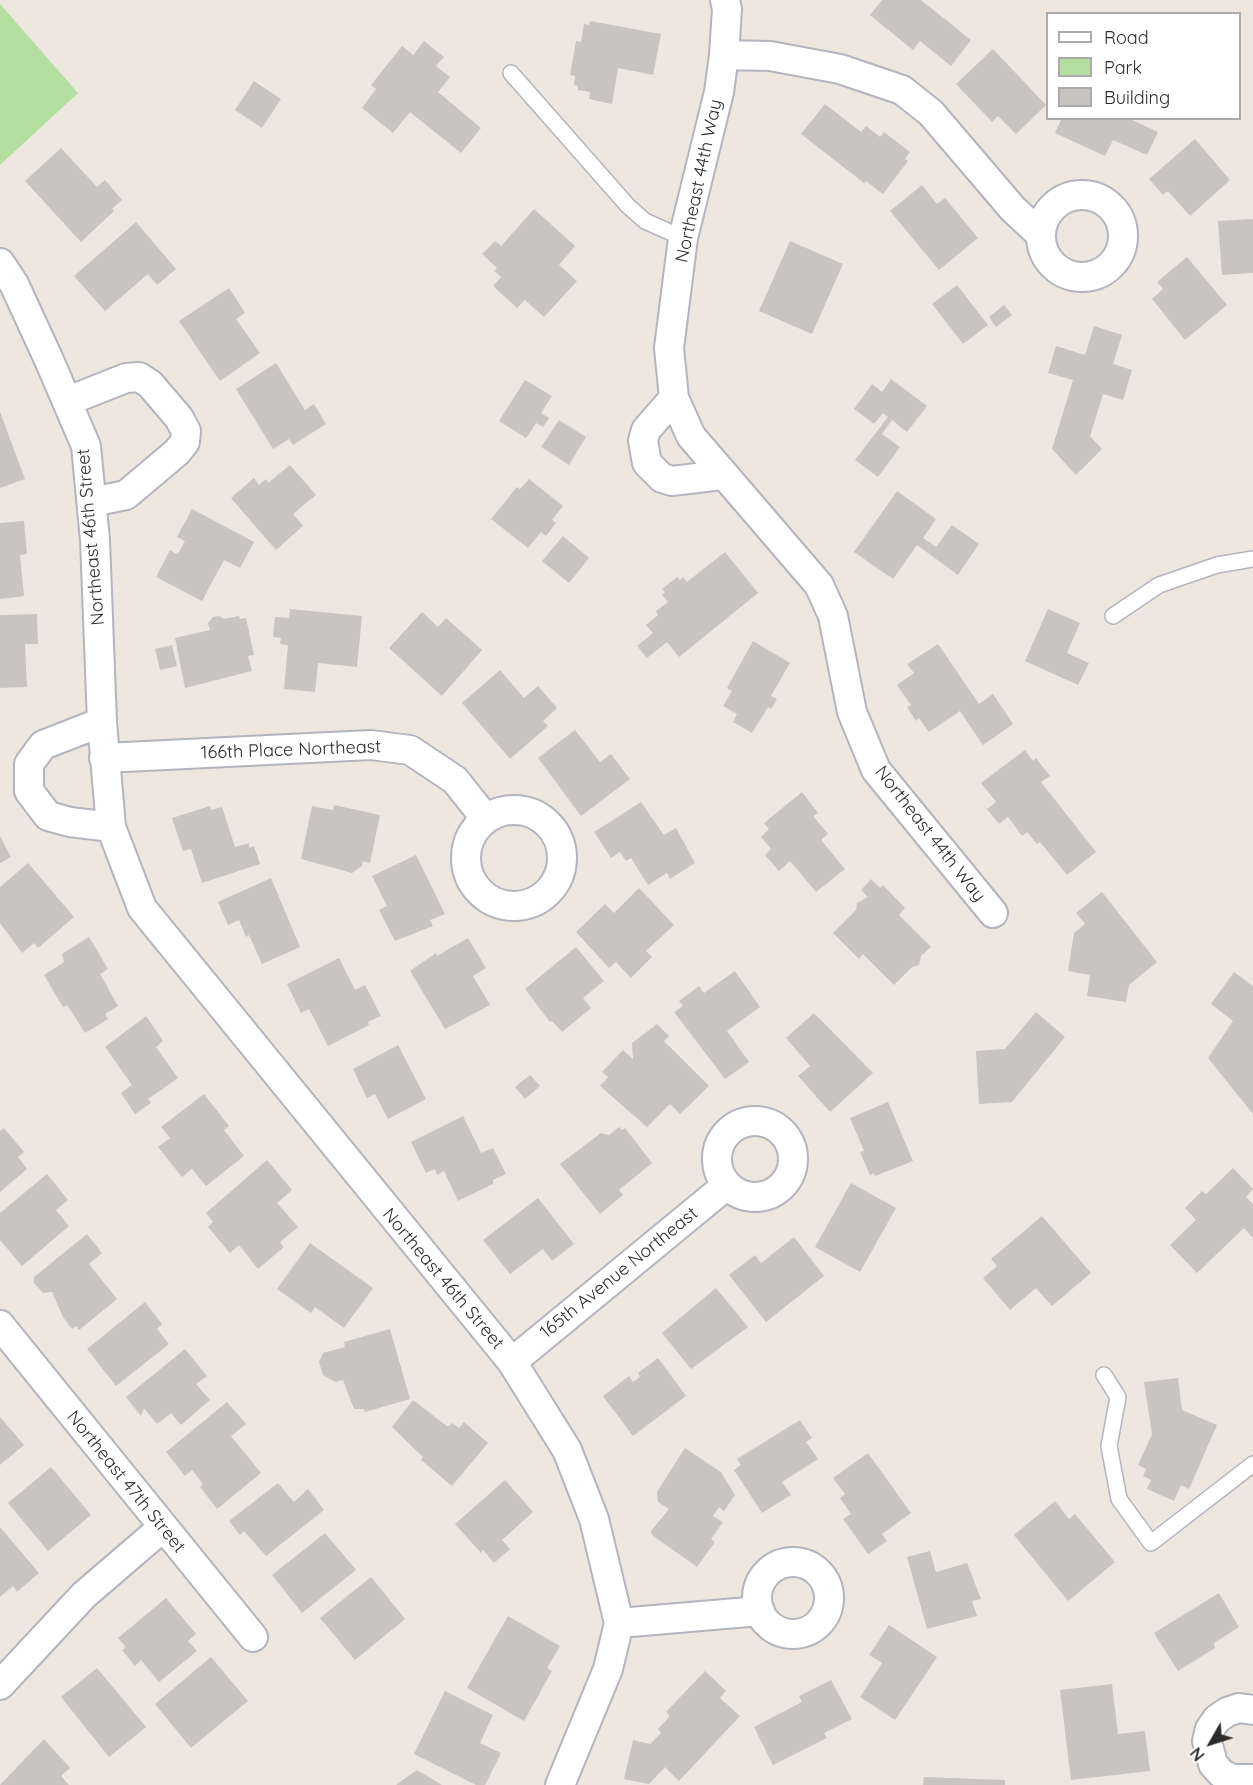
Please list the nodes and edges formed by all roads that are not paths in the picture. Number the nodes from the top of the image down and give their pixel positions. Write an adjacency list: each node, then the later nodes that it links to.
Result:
1 (725, 0): 2 (street, Northeast 44th Way)
2 (724, 55): 4 (street); 5 (street, Northeast 44th Way)
3 (511, 74): 5 (lane)
4 (1041, 235)
5 (684, 238): 7 (street, Northeast 44th Way)
6 (0, 263): 8 (street, Northeast 46th Street)
7 (674, 398): 9 (street, Northeast 44th Way); 9 (street)
8 (68, 401): 10 (street, Northeast 46th Street); 10 (street)
9 (723, 475): 17 (street, Northeast 44th Way)
10 (92, 502): 13 (street, Northeast 46th Street)
11 (1253, 559): 12 (lane)
12 (1113, 616)
13 (102, 722): 14 (street, Northeast 46th Street); 16 (street)
14 (104, 758): 15 (street, 166th Place Northeast); 16 (street, Northeast 46th Street)
15 (486, 819)
16 (111, 827): 20 (street, Northeast 46th Street)
17 (993, 913)
18 (727, 1185): 20 (street, 165th Avenue Northeast)
19 (0, 1325): 23 (street, Northeast 47th Street)
20 (512, 1362): 25 (street, Northeast 46th Street)
21 (1104, 1375): 22 (lane)
22 (1253, 1464)
23 (162, 1528): 26 (street, Northeast 47th Street); 27 (street)
24 (760, 1611): 25 (street)
25 (619, 1623): 30 (street, Northeast 46th Street)
26 (253, 1637)
27 (0, 1685)
28 (1253, 1710): 29 (street)
29 (1253, 1779)
30 (560, 1785)

